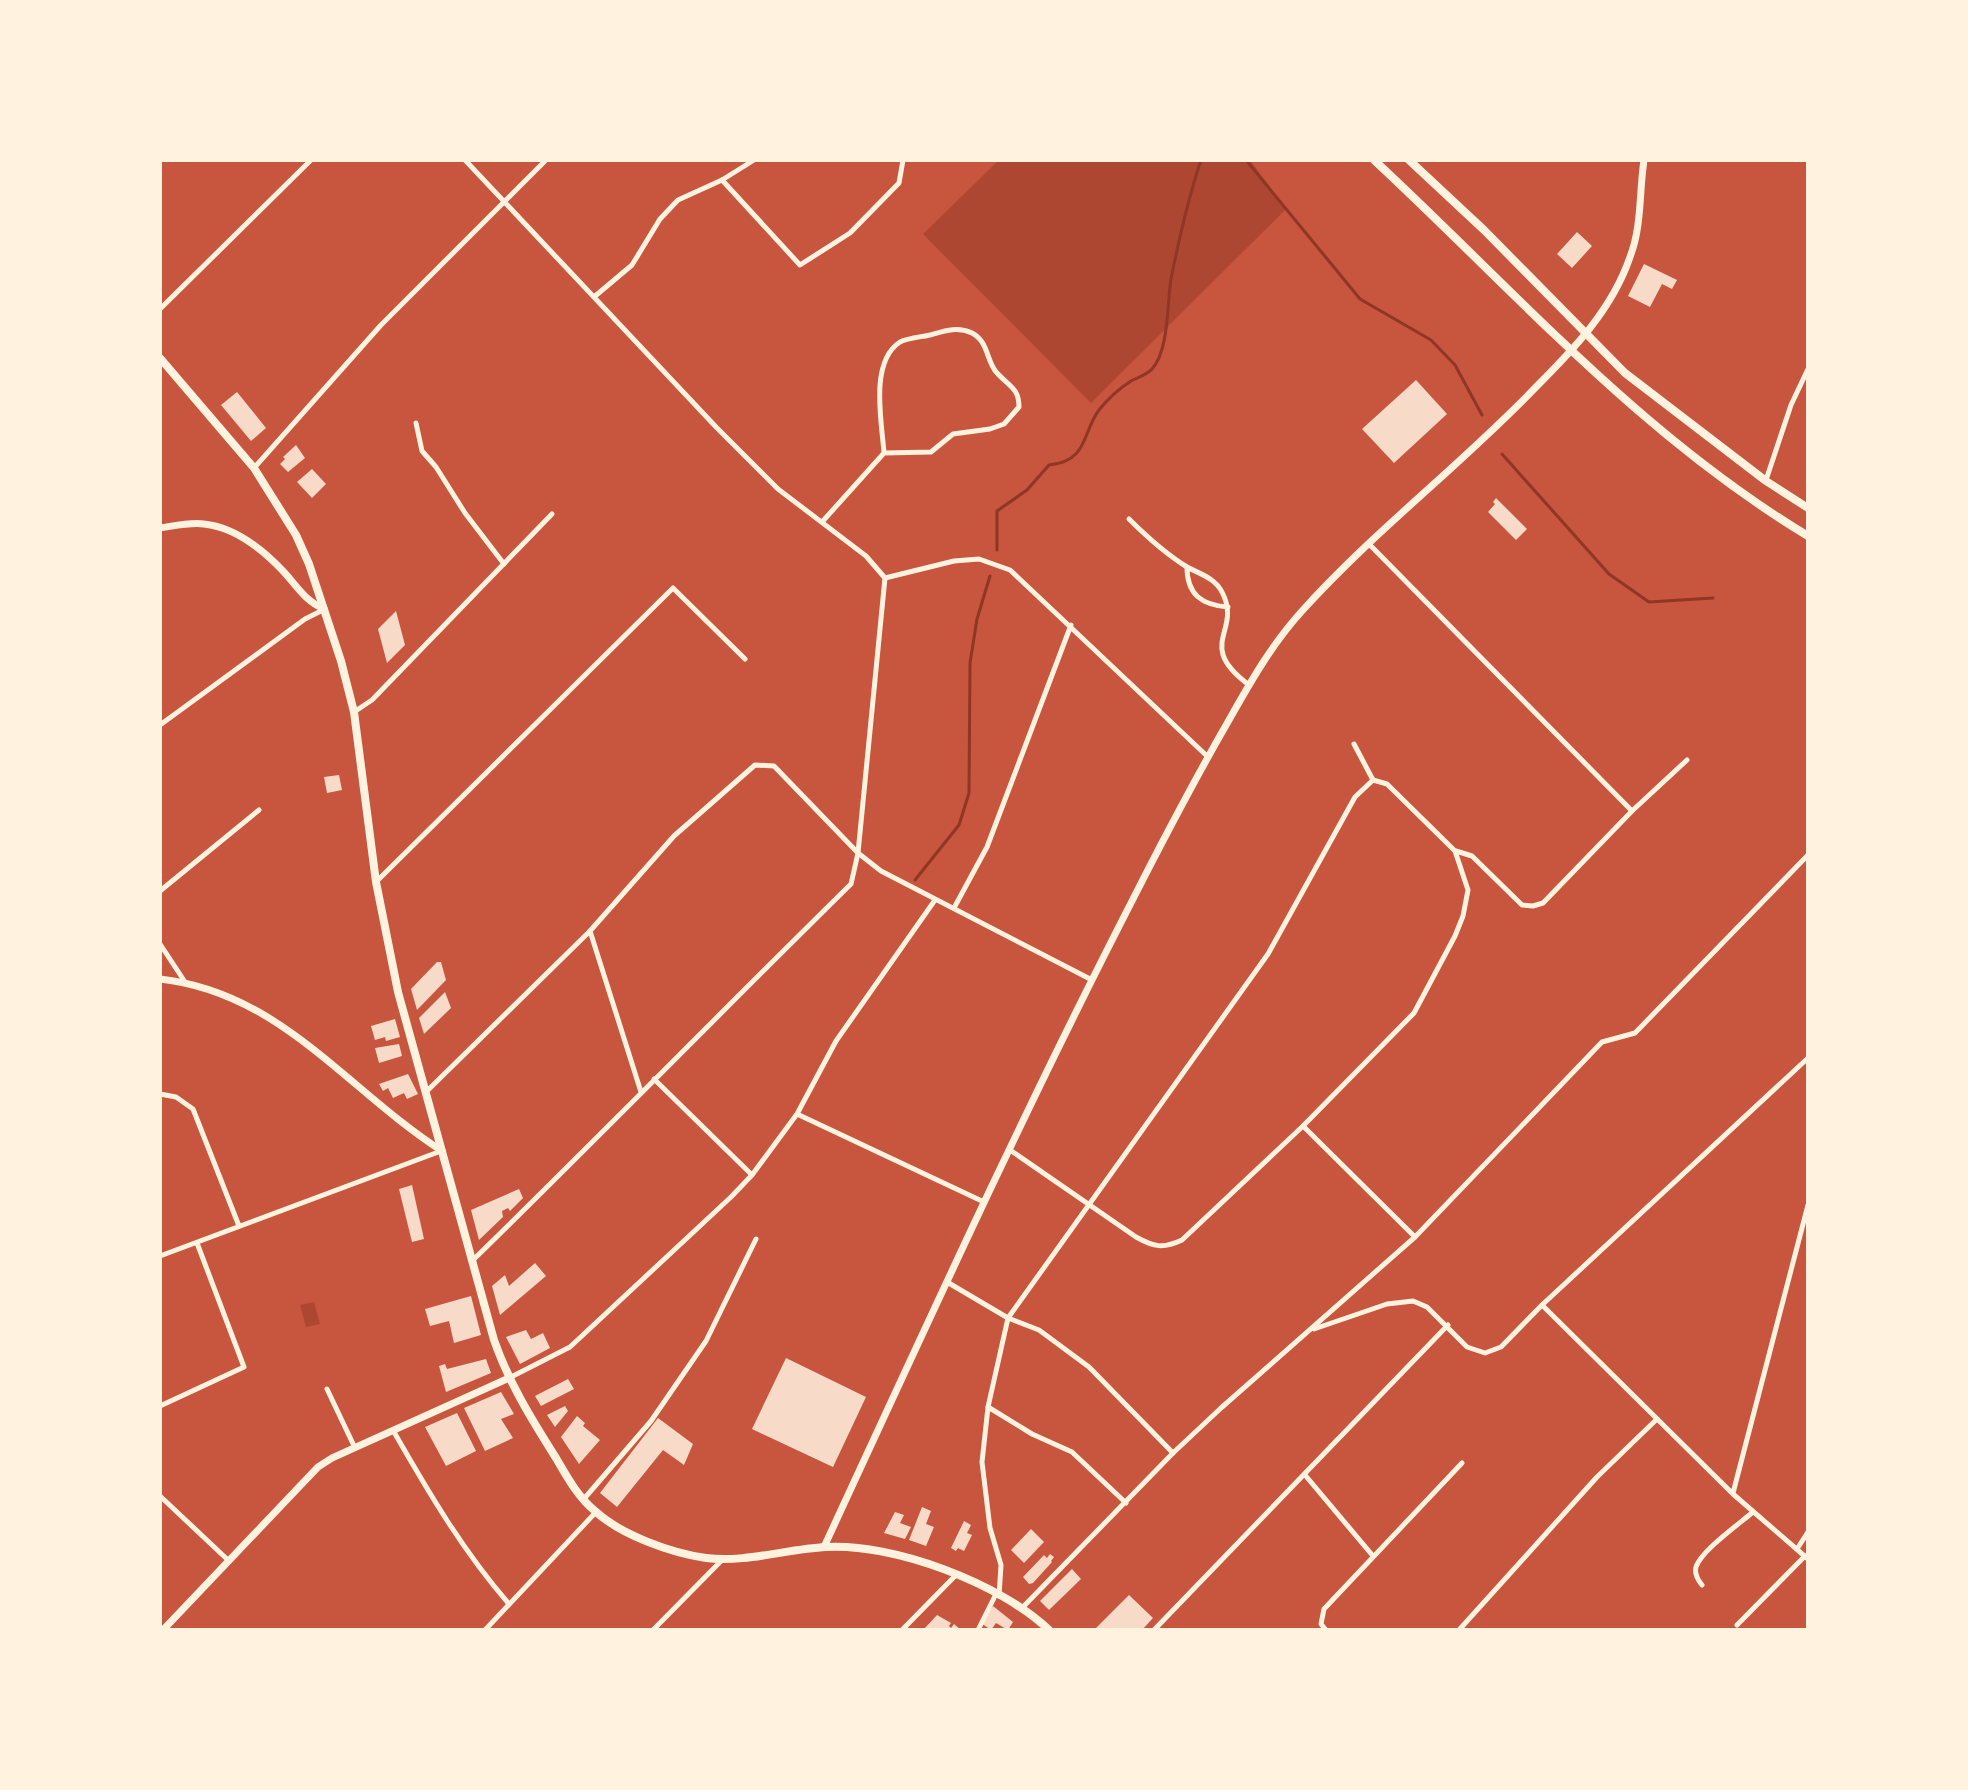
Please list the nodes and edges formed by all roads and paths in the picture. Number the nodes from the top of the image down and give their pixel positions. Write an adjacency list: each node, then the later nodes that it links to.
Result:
1 (311, 160): 12 (street)
2 (465, 160): 10 (street)
3 (546, 160): 10 (street)
4 (754, 160): 9 (street)
5 (903, 160): 9 (street)
6 (1374, 160): 14 (main road)
7 (1409, 160): 13 (main road)
8 (1644, 160): 13 (street)
9 (722, 180): 11 (street)
10 (505, 202): 11 (street); 19 (street)
11 (594, 297): 24 (street)
12 (160, 309)
13 (1587, 333): 14 (street); 20 (main road)
14 (1570, 352): 26 (main road); 27 (street)
15 (160, 358): 19 (main road)
16 (1808, 369): 20 (street)
17 (416, 423): 28 (street)
18 (884, 453): 18 (street); 24 (street)
19 (254, 468): 32 (main road)
20 (1766, 481): 21 (main road)
21 (1808, 508)
22 (552, 514): 28 (street)
23 (1129, 519): 29 (street)
24 (822, 522): 30 (street)
25 (160, 528): 32 (street)
26 (1808, 536)
27 (1369, 544): 35 (street); 43 (street)
28 (504, 564): 36 (street)
29 (1187, 567): 31 (street); 31 (street)
30 (885, 578): 33 (street); 45 (street)
31 (1228, 607): 35 (street)
32 (324, 609): 36 (main road); 37 (street)
33 (1071, 625): 39 (street); 50 (street)
34 (745, 659): 47 (street)
35 (1249, 685): 39 (street)
36 (354, 712): 47 (main road)
37 (160, 725)
38 (1354, 744): 41 (street)
39 (1208, 757): 54 (street)
40 (1687, 760): 43 (street)
41 (1373, 780): 44 (street); 67 (street)
42 (259, 810): 48 (street)
43 (1632, 811): 44 (street)
44 (1455, 851): 62 (street)
45 (858, 853): 49 (street); 51 (street); 57 (street)
46 (1808, 855): 70 (street)
47 (376, 882): 58 (main road)
48 (160, 891)
49 (935, 900): 50 (street); 61 (street)
50 (954, 908): 54 (street)
51 (590, 931): 58 (street); 59 (street)
52 (160, 944): 55 (street)
53 (160, 979): 55 (street)
54 (1092, 980): 63 (street)
55 (185, 982): 64 (street)
56 (1808, 1058): 76 (street)
57 (654, 1079): 59 (street); 65 (street)
58 (427, 1091): 64 (main road)
59 (641, 1093): 74 (street)
60 (160, 1094): 69 (street)
61 (797, 1114): 65 (street); 66 (street)
62 (1303, 1126): 67 (street); 70 (street)
63 (1010, 1150): 66 (street); 67 (street)
64 (442, 1151): 69 (street); 74 (main road)
65 (752, 1175): 80 (street)
66 (984, 1202): 75 (street)
67 (1090, 1205): 77 (street)
68 (1808, 1205): 90 (street)
69 (239, 1226): 72 (street)
70 (1415, 1237): 79 (street)
71 (756, 1239): 92 (street)
72 (197, 1243): 73 (street); 82 (street)
73 (160, 1256)
74 (472, 1260): 80 (main road)
75 (947, 1282): 77 (street); 97 (street)
76 (1542, 1305): 78 (street); 84 (street)
77 (1008, 1318): 83 (street); 87 (street)
78 (1448, 1325): 79 (street); 89 (street)
79 (1309, 1330): 87 (street)
80 (509, 1378): 85 (street); 92 (main road)
81 (327, 1389): 86 (street)
82 (160, 1406)
83 (988, 1407): 93 (street); 105 (street)
84 (1657, 1419): 90 (street); 117 (street)
85 (394, 1432): 86 (street); 106 (street)
86 (355, 1448): 102 (street)
87 (1173, 1453): 93 (street)
88 (1462, 1463): 99 (street)
89 (1305, 1475): 99 (street); 115 (street)
90 (1733, 1494): 95 (street)
91 (160, 1496): 102 (street)
92 (583, 1500): 94 (main road)
93 (1126, 1503): 107 (street)
94 (596, 1512): 101 (main road); 106 (street)
95 (1753, 1512): 98 (street); 104 (street)
96 (1808, 1532): 98 (street)
97 (824, 1547): 101 (main road); 103 (main road)
98 (1797, 1549): 100 (street)
99 (1373, 1556): 116 (street)
100 (1807, 1557): 108 (street)
101 (724, 1559): 112 (street)
102 (229, 1561): 110 (street)
103 (956, 1575): 105 (main road); 113 (street)
104 (1702, 1585)
105 (997, 1595): 107 (main road); 114 (street)
106 (509, 1604): 111 (street)
107 (1022, 1609): 109 (main road)
108 (1737, 1625)
109 (1046, 1629)
110 (163, 1630)
111 (485, 1630)
112 (653, 1630)
113 (902, 1630)
114 (978, 1630)
115 (1154, 1630)
116 (1326, 1630)
117 (1459, 1630)

